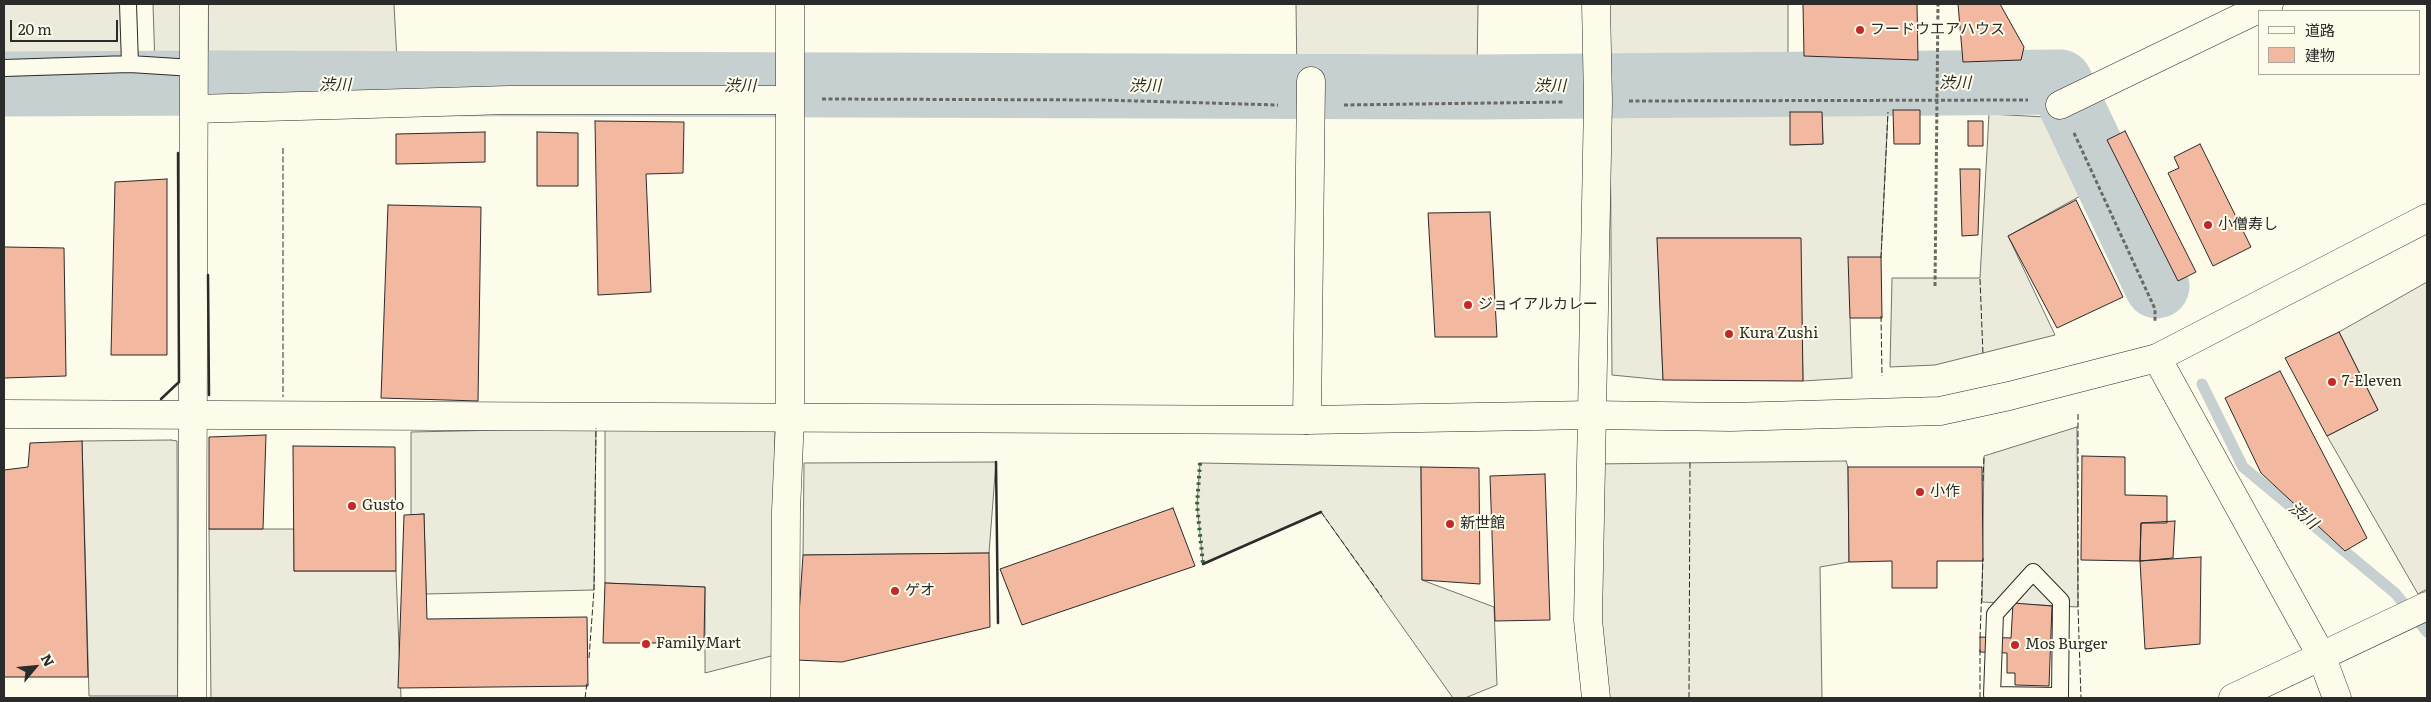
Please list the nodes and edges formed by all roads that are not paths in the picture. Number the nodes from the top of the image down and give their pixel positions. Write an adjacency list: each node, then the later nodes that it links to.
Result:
1 (128, 4): 6 (lane)
2 (194, 4): 8 (street)
3 (790, 4): 9 (street)
4 (1596, 4): 17 (street)
5 (2267, 4): 11 (street)
6 (130, 64): 7 (lane); 8 (lane)
7 (4, 68)
8 (194, 70): 12 (street)
9 (789, 89): 12 (street); 18 (street)
10 (1310, 95): 19 (street)
11 (2067, 101)
12 (195, 104): 16 (street)
13 (2427, 218): 14 (street)
14 (2157, 358): 17 (street); 22 (street)
15 (4, 414): 16 (street)
16 (193, 415): 18 (street); 23 (street)
17 (1591, 415): 19 (street); 25 (street)
18 (790, 418): 19 (street); 24 (street)
19 (1307, 420)
20 (2033, 572): 20 (lane)
21 (2427, 606): 22 (street)
22 (2320, 655): 26 (street); 27 (street)
23 (192, 698)
24 (785, 698)
25 (1596, 698)
26 (2233, 698)
27 (2337, 698)

